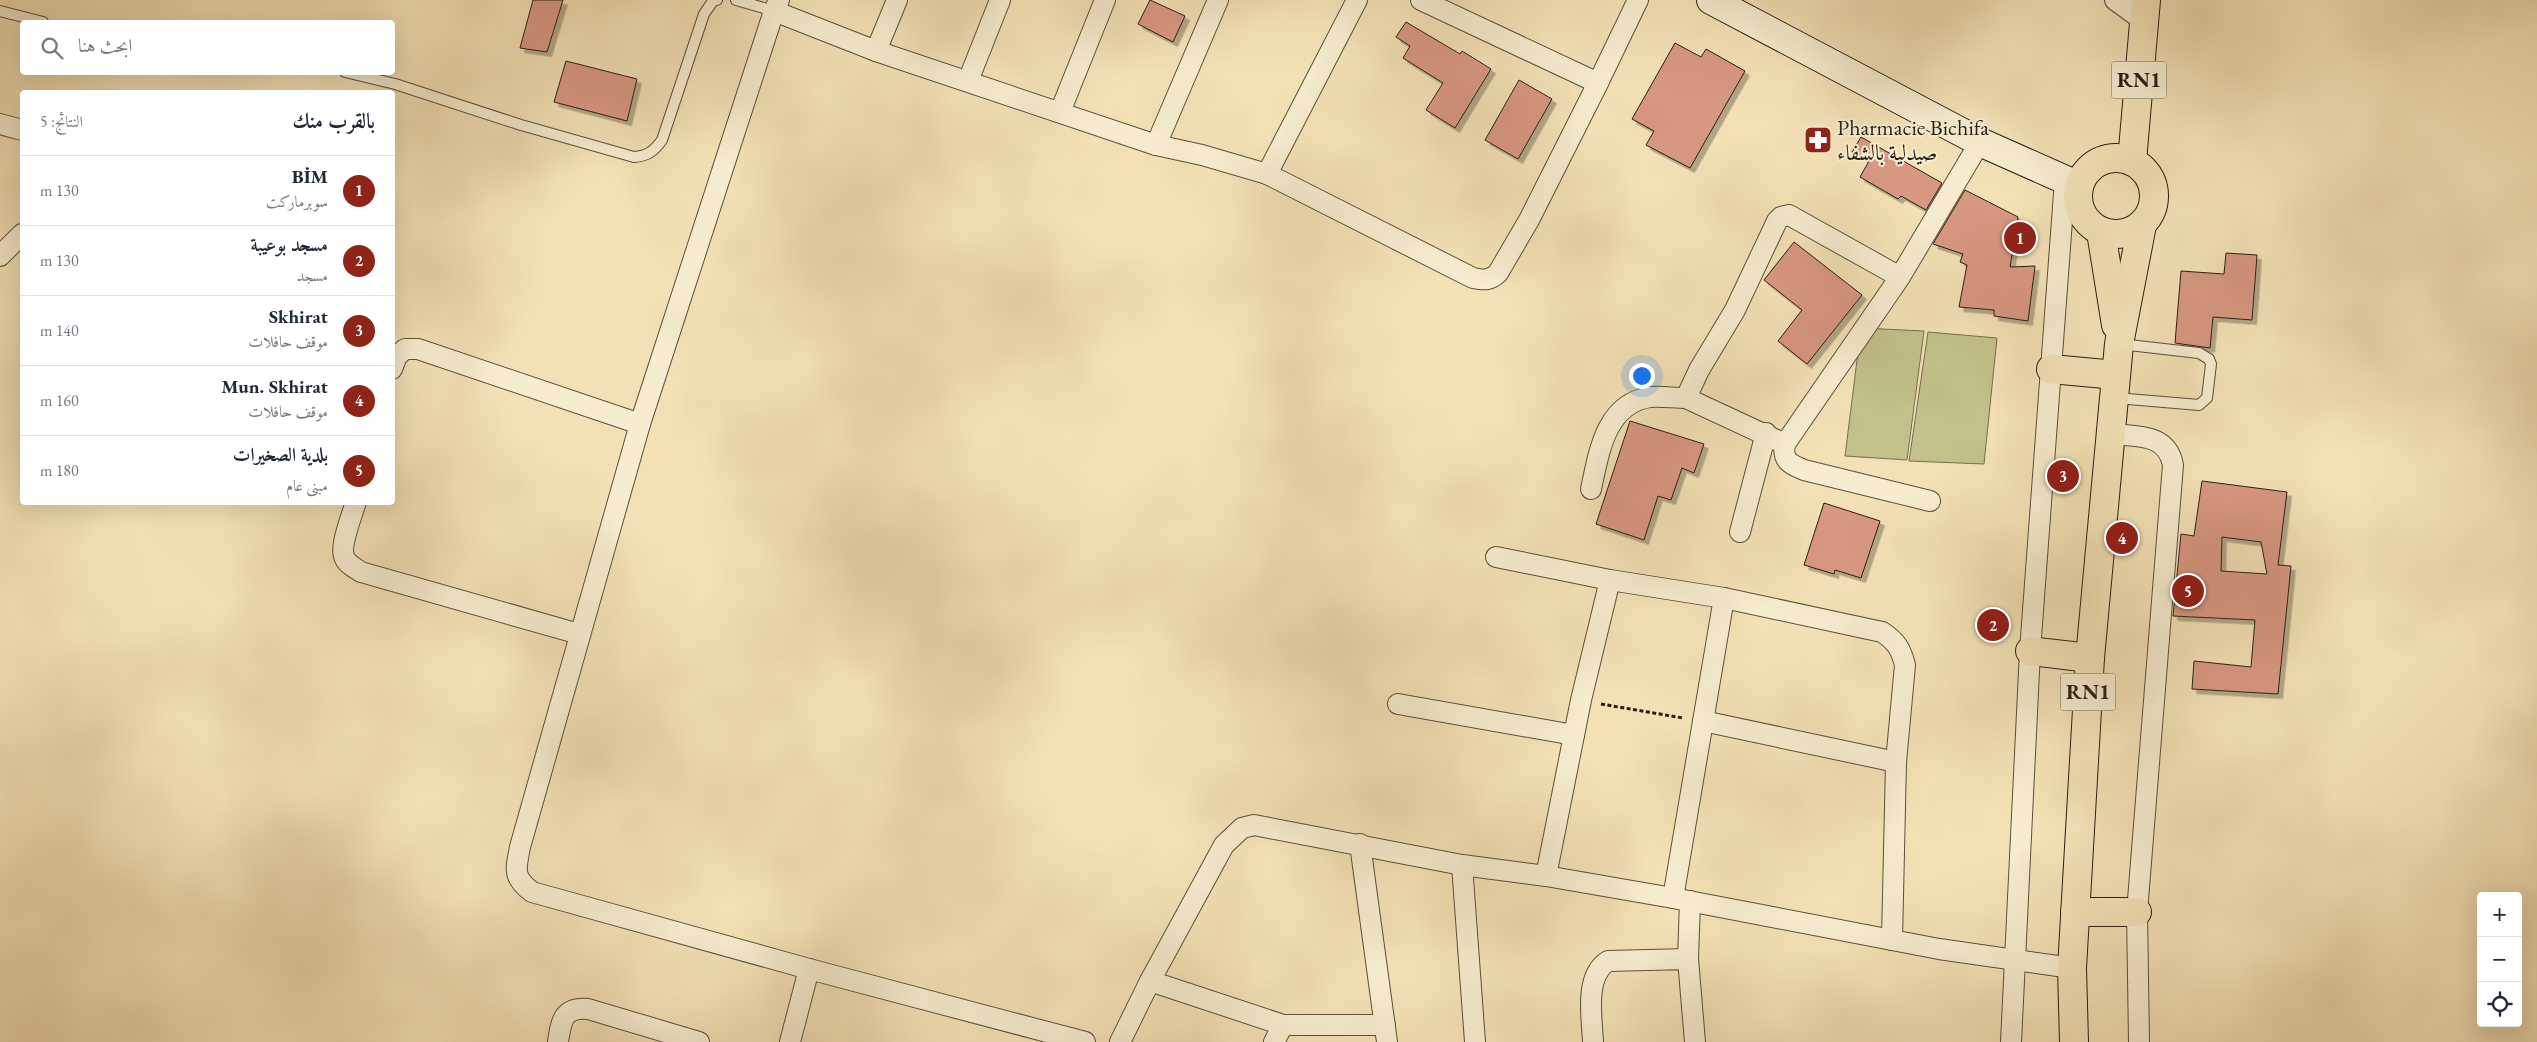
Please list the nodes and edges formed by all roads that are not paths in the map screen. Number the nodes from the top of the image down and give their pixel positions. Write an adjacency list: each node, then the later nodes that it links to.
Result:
1 (717, 0): 17 (lane)
2 (736, 0): 12 (lane)
3 (896, 0): 16 (street)
4 (1000, 0): 18 (street)
5 (1105, 0): 20 (street)
6 (1218, 0): 24 (street)
7 (1357, 0): 26 (street)
8 (1421, 0): 19 (street)
9 (1638, 0): 19 (street)
10 (1711, 0): 23 (street)
11 (2115, 0): 13 (street)
12 (776, 6): 16 (street); 38 (street)
13 (2145, 10): 25 (main road, RN1)
14 (0, 11): 15 (lane)
15 (35, 20)
16 (876, 51): 18 (street)
17 (358, 75)
18 (968, 81): 20 (street)
19 (1598, 83): 26 (street)
20 (1060, 112): 24 (street)
21 (0, 124): 22 (street)
22 (20, 129)
23 (1980, 142): 27 (street); 32 (street)
24 (1156, 145): 26 (street)
25 (2132, 160): 27 (main road); 28 (main road, RN1)
26 (1267, 174)
27 (2072, 183): 29 (main road); 35 (street)
28 (2142, 225): 29 (main road); 33 (main road, RN1)
29 (2101, 232): 33 (main road, RN1)
30 (20, 236): 31 (street)
31 (0, 256)
32 (1900, 277): 37 (street); 41 (street)
33 (2118, 344): 36 (main road, RN1); 36 (lane)
34 (395, 361): 38 (street)
35 (2051, 369): 36 (main road); 50 (street)
36 (2115, 386): 40 (main road, RN1)
37 (1686, 398): 39 (street); 42 (street)
38 (640, 424): 49 (street)
39 (1766, 434): 41 (street); 45 (street)
40 (2111, 434): 51 (main road, RN1); 61 (street)
41 (1785, 444): 43 (street)
42 (1591, 489)
43 (1930, 501)
44 (355, 505): 49 (street)
45 (1740, 532)
46 (1496, 558): 47 (street)
47 (1610, 580): 48 (street); 54 (street)
48 (1724, 598): 53 (street); 55 (street)
49 (579, 634): 66 (street)
50 (2030, 651): 51 (main road); 64 (street)
51 (2090, 658): 60 (main road, RN1)
52 (1398, 704): 54 (street)
53 (1702, 721): 55 (street); 59 (street)
54 (1574, 735): 58 (street)
55 (1896, 762): 62 (street)
56 (1360, 844): 57 (street); 67 (street); 69 (street)
57 (1462, 865): 58 (street); 75 (street)
58 (1546, 876): 59 (street)
59 (1682, 900): 62 (street); 63 (street)
60 (2075, 912): 61 (main road); 65 (main road, RN1)
61 (2137, 912): 80 (street)
62 (1892, 940): 64 (street)
63 (1688, 959): 76 (street); 77 (street)
64 (2015, 962): 65 (street); 78 (street)
65 (2072, 968): 79 (main road, RN1)
66 (809, 969): 72 (street); 73 (street)
67 (1150, 981): 68 (street); 74 (street)
68 (1278, 1033): 69 (street)
69 (1386, 1034)
70 (558, 1042): 71 (street)
71 (699, 1042)
72 (790, 1042)
73 (1085, 1042)
74 (1120, 1042)
75 (1476, 1042)
76 (1593, 1042)
77 (1695, 1042)
78 (2011, 1042)
79 (2074, 1042)
80 (2139, 1042)

